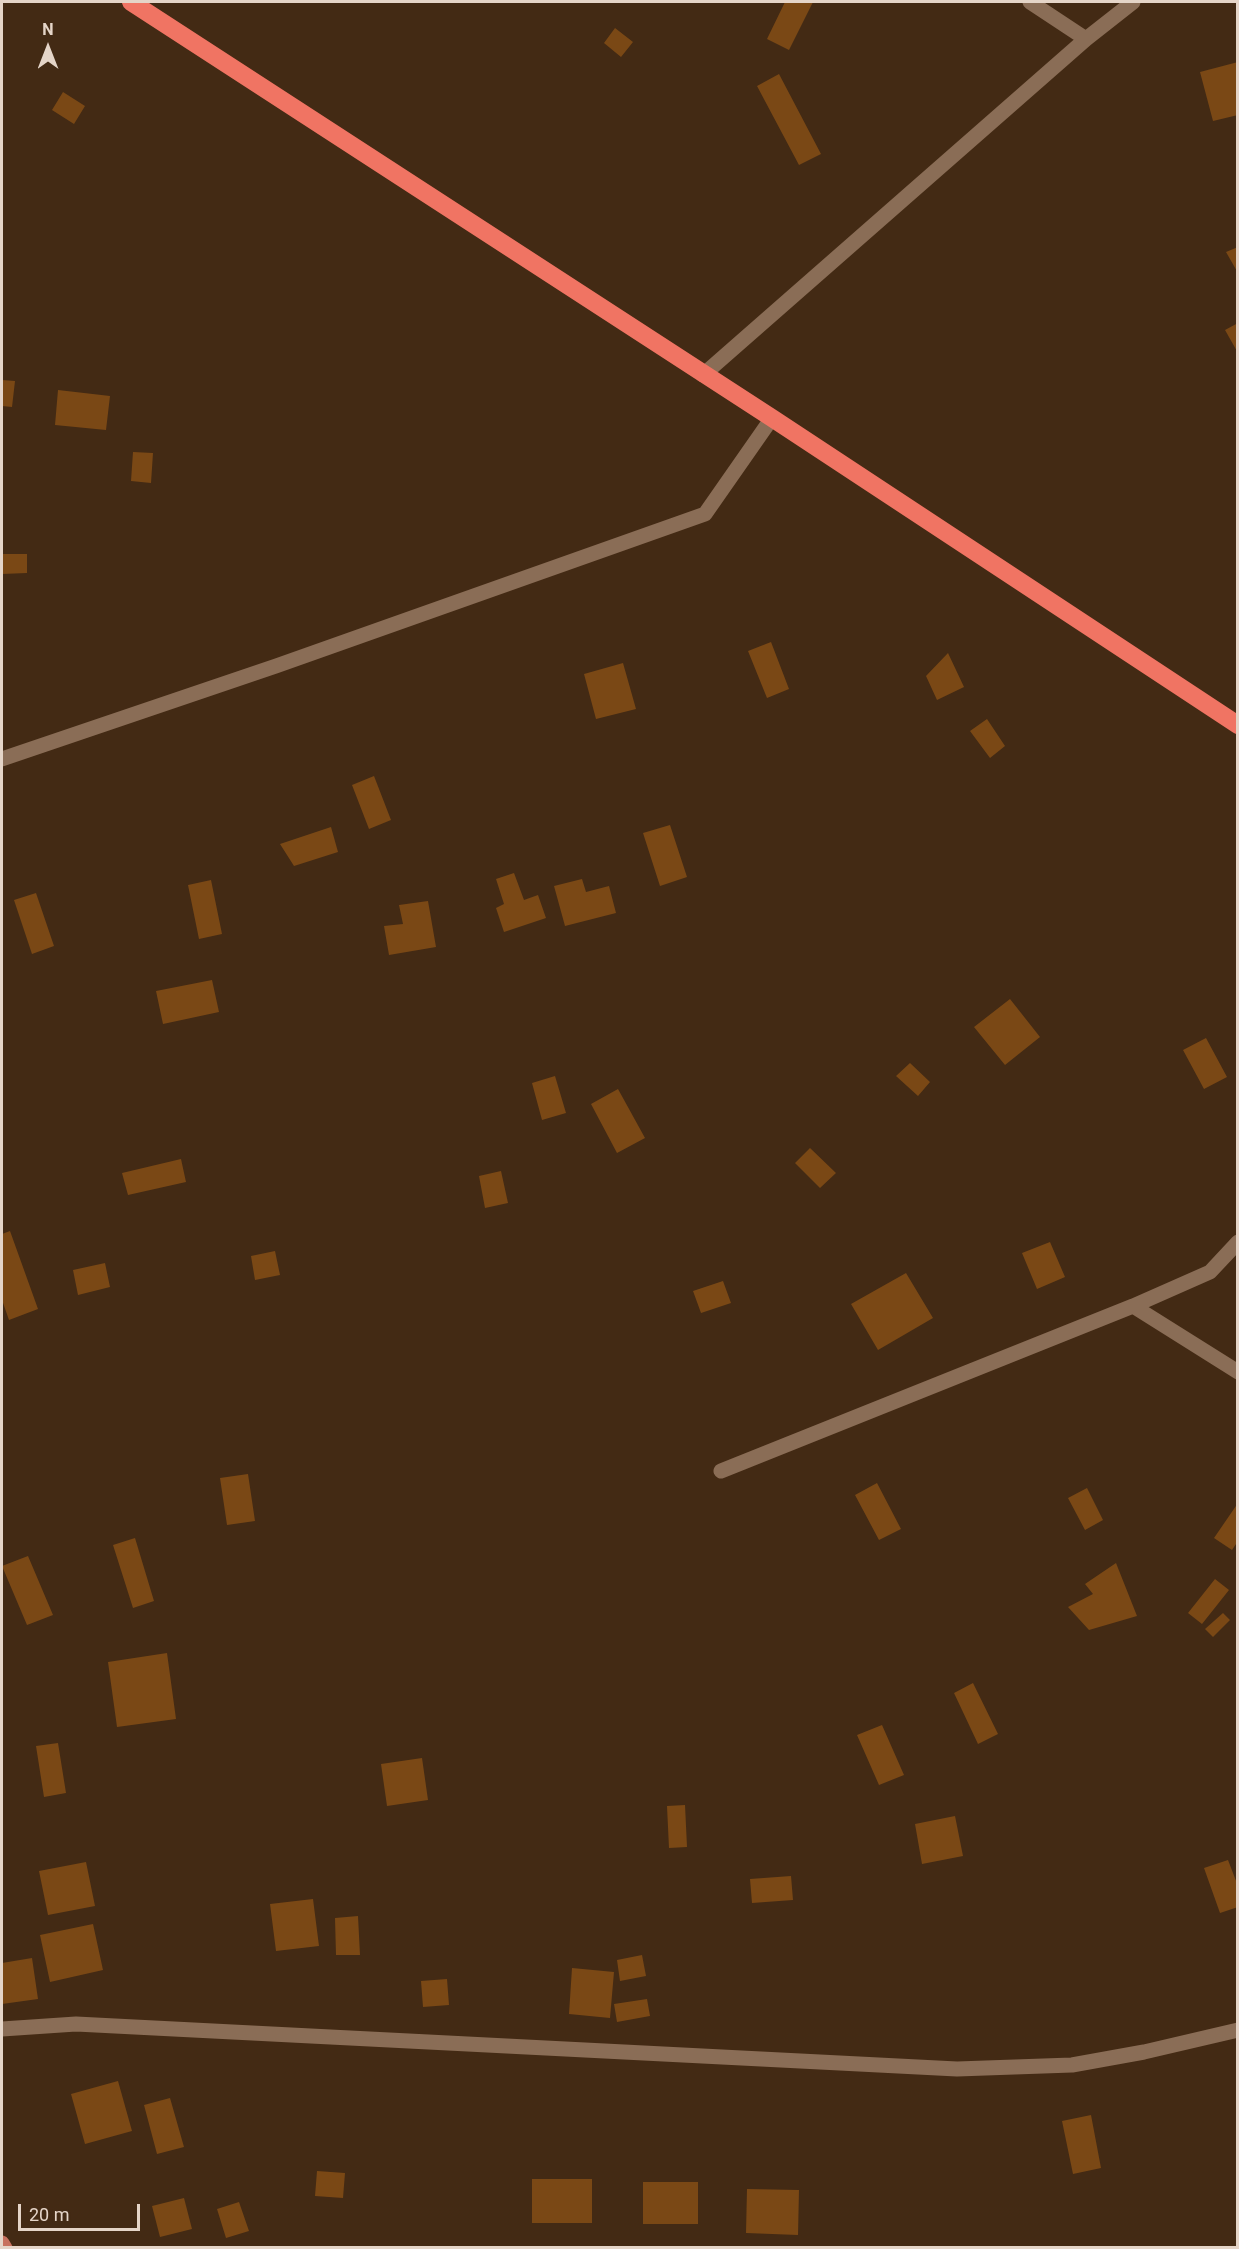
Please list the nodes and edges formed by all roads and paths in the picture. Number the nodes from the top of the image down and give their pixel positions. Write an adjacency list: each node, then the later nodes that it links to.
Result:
1 (131, 2): 5 (highway)
2 (1030, 2): 4 (street)
3 (1133, 2): 4 (street)
4 (1086, 39): 5 (street)
5 (703, 375): 6 (highway)
6 (772, 418): 7 (highway); 8 (street)
7 (1235, 720)
8 (2, 759)
9 (1238, 1242): 10 (street)
10 (1133, 1306): 11 (street); 12 (street)
11 (1238, 1372)
12 (721, 1471)
13 (2, 2029): 14 (street)
14 (1238, 2030)
15 (2, 2243): 16 (main road)
16 (5, 2247)

